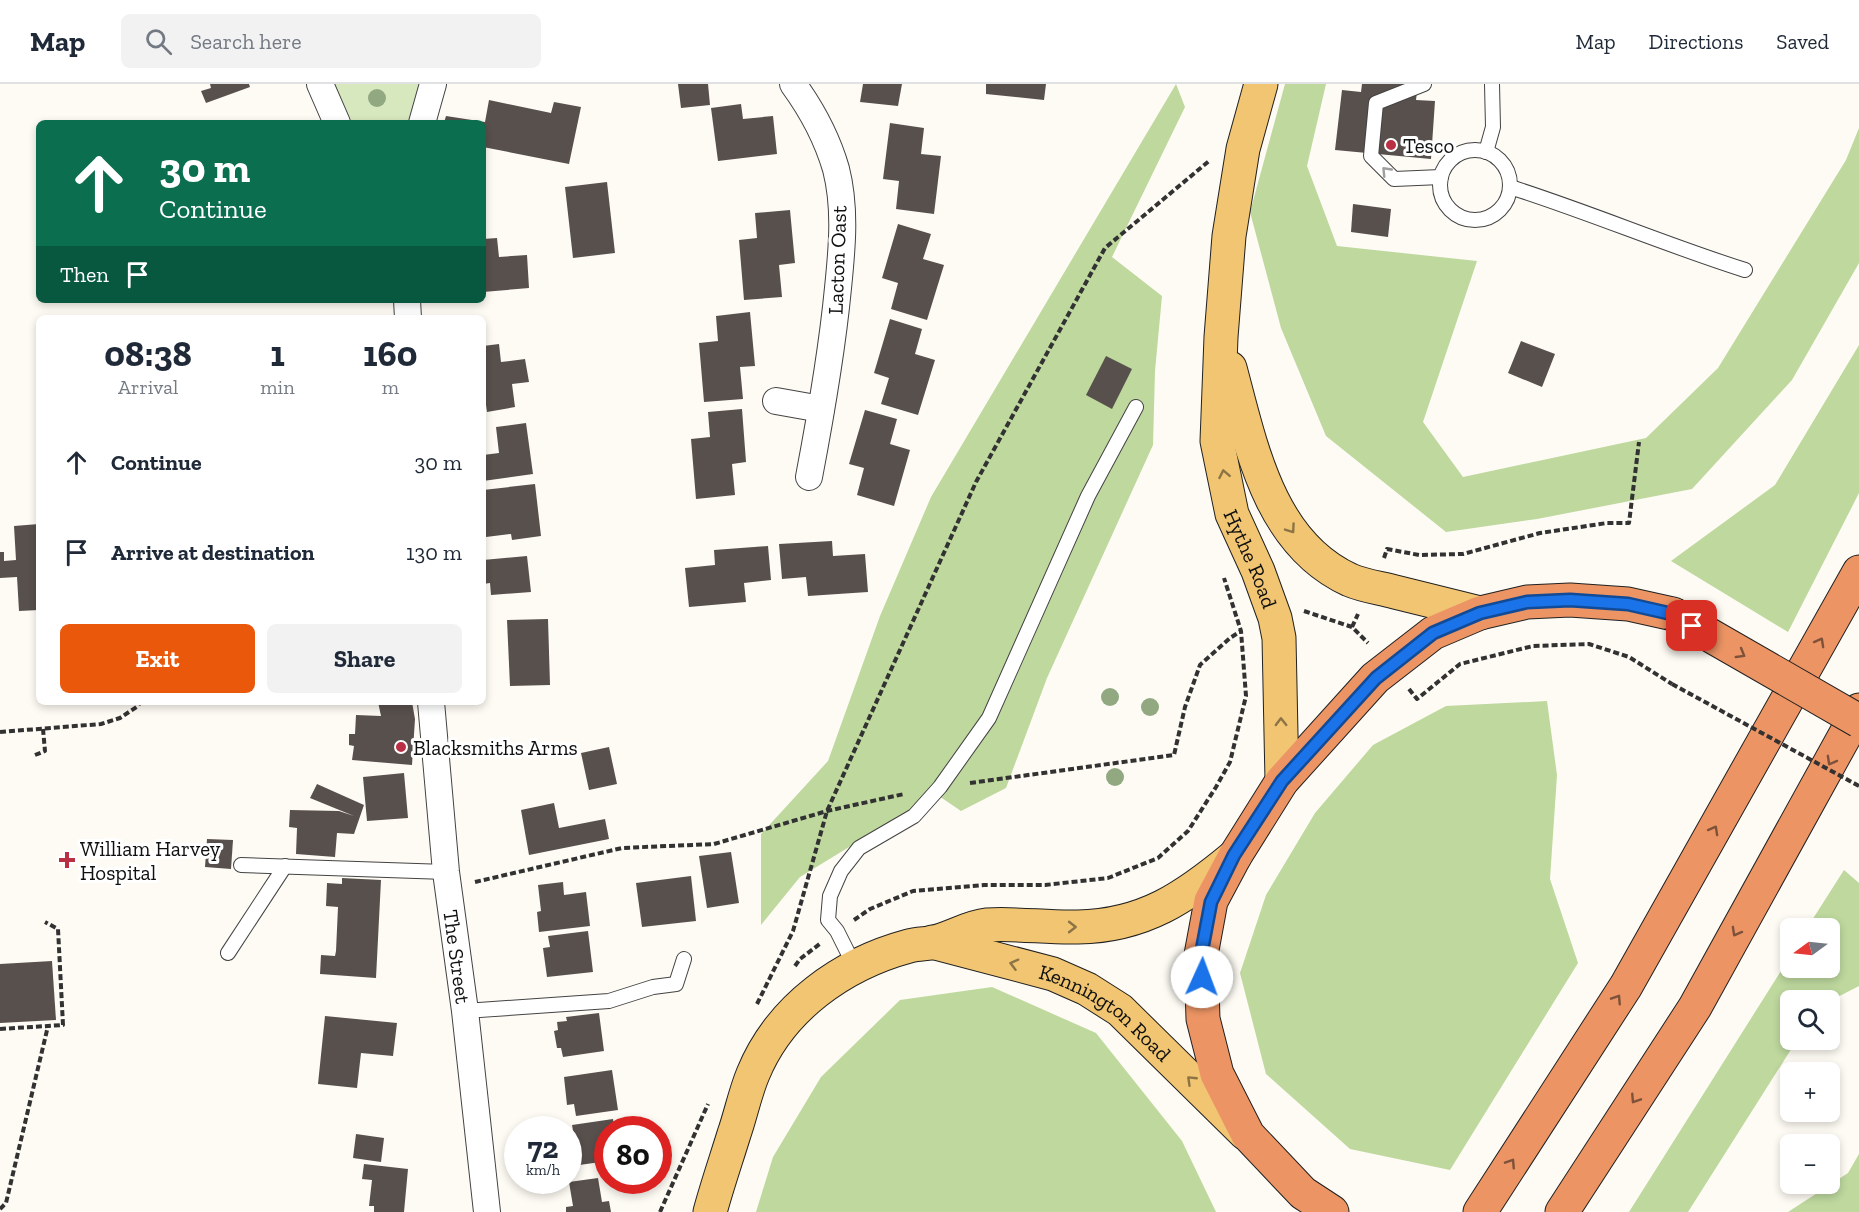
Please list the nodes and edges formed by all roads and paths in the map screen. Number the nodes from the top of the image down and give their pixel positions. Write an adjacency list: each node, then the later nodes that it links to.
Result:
1 (321, 84): 7 (street)
2 (433, 84): 8 (street)
3 (793, 84): 17 (street, Lacton Oast)
4 (1261, 84): 14 (main road, Hythe Road)
5 (1424, 84): 11 (lane, one-way to 5)
6 (1491, 84): 9 (lane)
7 (336, 120)
8 (423, 120)
9 (1486, 152): 11 (lane); 12 (lane)
10 (1212, 159): 35 (path)
11 (1441, 177): 12 (lane)
12 (1510, 187): 13 (lane)
13 (1745, 270)
14 (1221, 338): 22 (main road, Hythe Road, one-way to 22); 23 (main road, Hythe Road, one-way to 14)
15 (776, 401): 17 (street)
16 (1136, 407): 34 (lane)
17 (821, 410): 19 (street, Lacton Oast)
18 (1639, 442): 20 (path)
19 (809, 477)
20 (1387, 549)
21 (1859, 573): 56 (highway, one-way to 21)
22 (1480, 613): 24 (highway); 28 (highway, one-way to 28, bridge)
23 (1275, 618): 24 (path); 32 (main road, Hythe Road, one-way to 23); 34 (path)
24 (1390, 666): 32 (highway); 33 (path, bridge)
25 (138, 705): 29 (path)
26 (431, 705): 39 (street, The Street)
27 (1859, 710): 57 (highway, one-way to 57)
28 (1859, 722)
29 (43, 729): 30 (path); 31 (path)
30 (0, 732)
31 (35, 755)
32 (1282, 781): 36 (highway)
33 (1859, 786)
34 (940, 787): 35 (path); 44 (lane)
35 (827, 811): 39 (path); 45 (path)
36 (1234, 855): 41 (main road, Kennington Road, one-way to 36); 49 (highway)
37 (241, 865): 38 (lane)
38 (285, 866): 39 (lane); 42 (lane)
39 (447, 880): 46 (street, The Street)
40 (45, 922): 47 (path)
41 (932, 942): 44 (main road, Kennington Road); 49 (main road, Kennington Road, one-way to 41)
42 (228, 953)
43 (684, 959): 46 (lane)
44 (855, 967): 53 (main road, Kennington Road)
45 (756, 1009)
46 (465, 1011): 52 (street, The Street)
47 (48, 1026): 48 (path); 51 (path)
48 (0, 1029)
49 (1248, 1135): 50 (highway)
50 (1274, 1163): 54 (highway); 55 (highway)
51 (1, 1207)
52 (488, 1212)
53 (710, 1212)
54 (1289, 1212)
55 (1332, 1212)
56 (1480, 1212)
57 (1562, 1212)

